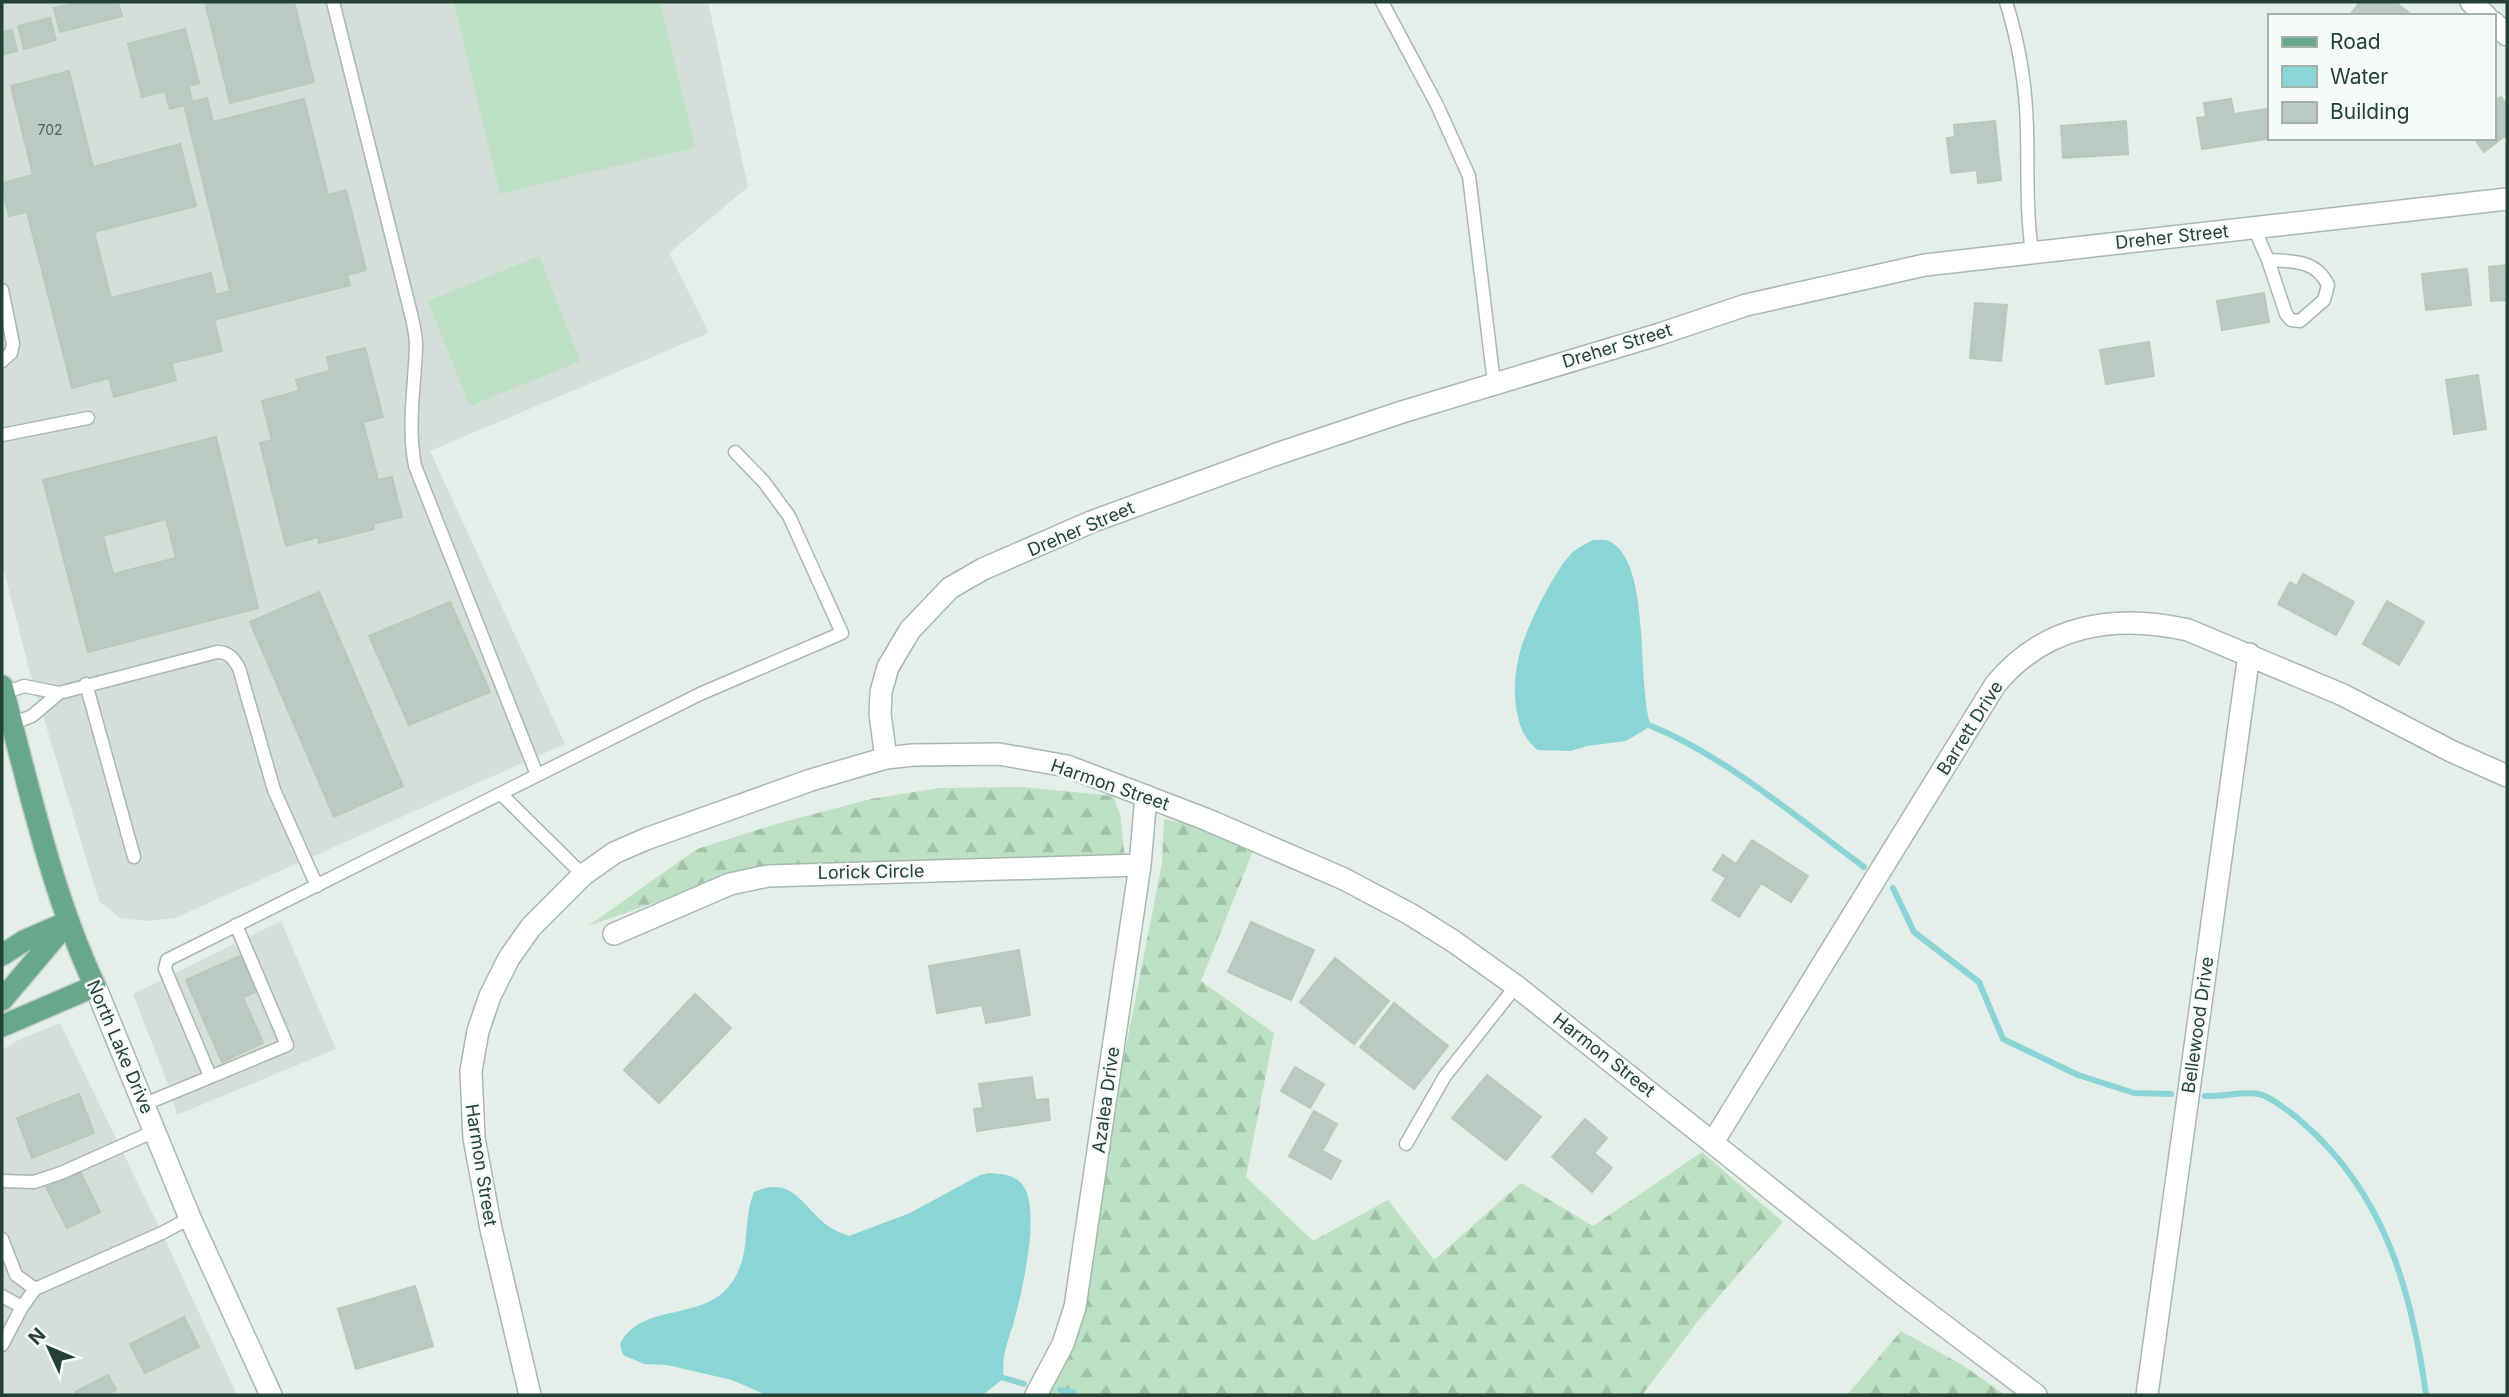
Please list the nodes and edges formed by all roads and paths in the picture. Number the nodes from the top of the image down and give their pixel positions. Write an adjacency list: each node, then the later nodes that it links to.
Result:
1 (333, 2): 22 (lane)
2 (1382, 2): 12 (lane)
3 (2006, 2): 8 (lane)
4 (2471, 2): 5 (street)
5 (2484, 14)
6 (2507, 199): 7 (street, Dreher Street)
7 (2254, 228): 8 (street, Dreher Street); 9 (lane)
8 (2032, 252): 12 (street, Dreher Street)
9 (2268, 260): 9 (lane)
10 (2, 289): 11 (lane)
11 (2, 361)
12 (1494, 383): 21 (street, Dreher Street)
13 (88, 418): 14 (lane)
14 (2, 436)
15 (735, 452): 22 (lane)
16 (2249, 654): 23 (street, Barrett Drive); 41 (street, Barrett Drive); 54 (street, Bellewood Drive)
17 (86, 684): 19 (lane); 26 (lane); 29 (lane)
18 (3, 690): 19 (lane); 20 (main road, North Lake Drive)
19 (60, 693): 20 (lane)
20 (12, 724): 30 (main road, North Lake Drive)
21 (886, 758): 25 (street, Harmon Street); 28 (street, Harmon Street)
22 (537, 775): 24 (lane)
23 (2507, 776)
24 (501, 794): 28 (lane); 29 (lane)
25 (1146, 796): 27 (street, Azalea Drive); 35 (street, Harmon Street)
26 (134, 857)
27 (1140, 865): 32 (street, Lorick Circle); 52 (street, Azalea Drive)
28 (583, 875): 51 (street, Harmon Street)
29 (317, 886): 31 (lane)
30 (68, 922): 33 (main road); 34 (main road, North Lake Drive); 36 (main road)
31 (236, 925): 38 (lane); 38 (lane)
32 (614, 934)
33 (2, 955)
34 (95, 986): 37 (main road); 39 (street, North Lake Drive)
35 (1516, 986): 41 (street, Harmon Street); 42 (lane)
36 (2, 1000)
37 (2, 1026)
38 (210, 1076): 39 (lane)
39 (145, 1104): 40 (street, North Lake Drive)
40 (155, 1131): 43 (lane); 44 (street, North Lake Drive)
41 (1713, 1142): 53 (street, Harmon Street)
42 (1406, 1144)
43 (2, 1181)
44 (190, 1218): 46 (lane); 50 (street, North Lake Drive)
45 (2, 1238): 46 (lane)
46 (35, 1289): 48 (lane)
47 (2, 1296): 48 (lane)
48 (22, 1307): 49 (lane)
49 (2, 1345)
50 (271, 1395)
51 (530, 1395)
52 (1036, 1395)
53 (2036, 1395)
54 (2147, 1395)

